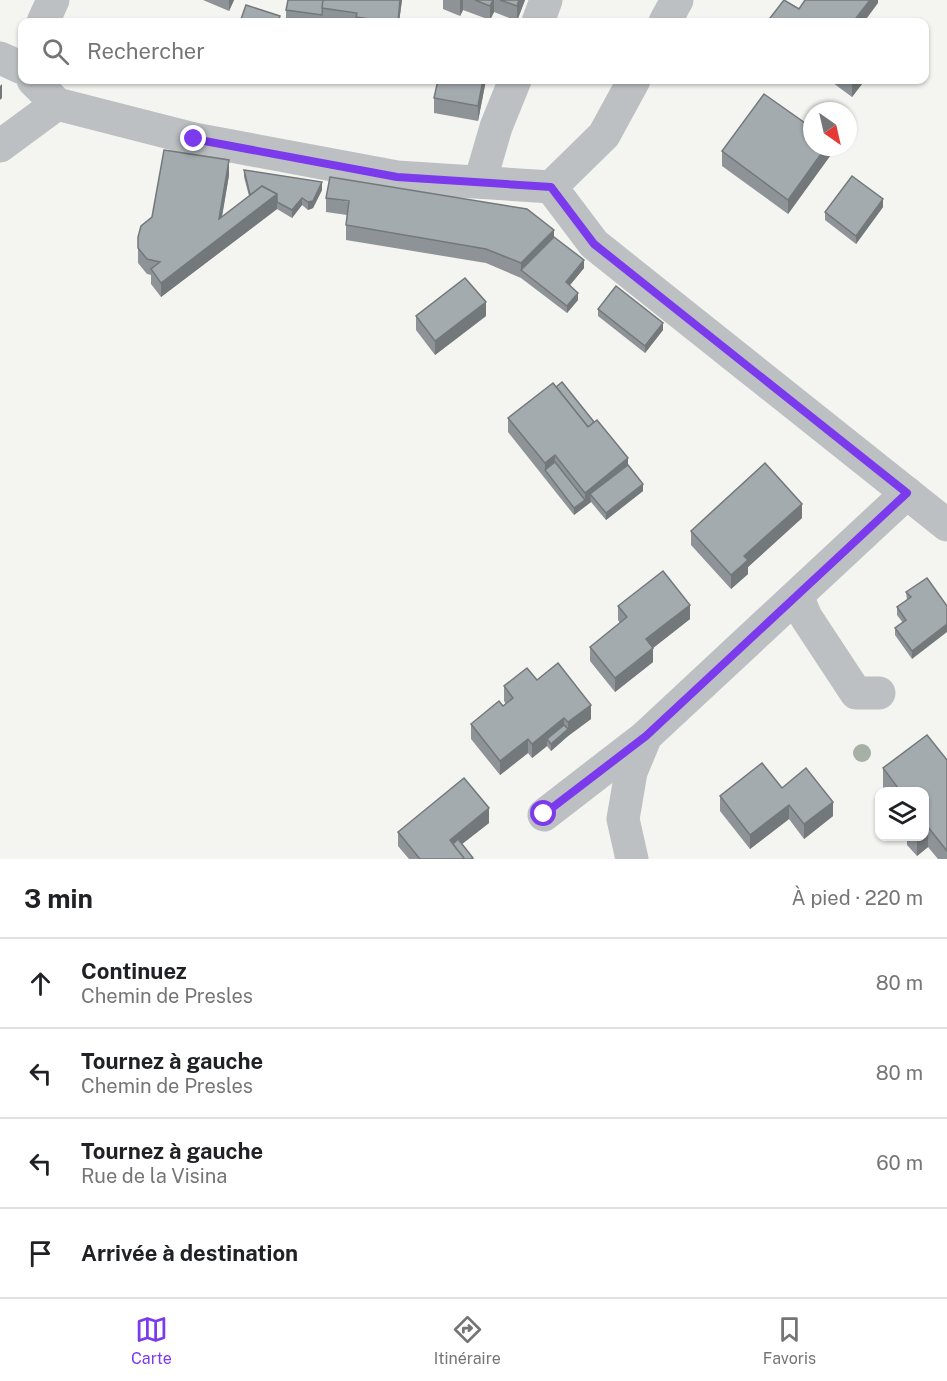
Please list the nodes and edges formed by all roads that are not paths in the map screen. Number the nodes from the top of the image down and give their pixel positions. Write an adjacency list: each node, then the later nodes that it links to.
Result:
1 (53, 0): 4 (street)
2 (546, 0): 5 (street)
3 (677, 0): 6 (street)
4 (45, 18)
5 (539, 18)
6 (666, 18)
7 (0, 58): 8 (street)
8 (18, 65)
9 (37, 84): 12 (street)
10 (513, 84): 14 (street)
11 (632, 84): 15 (street)
12 (57, 104): 13 (street); 14 (street)
13 (0, 146)
14 (480, 182): 15 (street)
15 (551, 187): 16 (street)
16 (907, 493): 17 (street); 18 (street)
17 (947, 525)
18 (797, 596): 19 (street); 20 (street)
19 (879, 693)
20 (646, 736): 21 (street); 22 (street)
21 (544, 814)
22 (632, 859)

